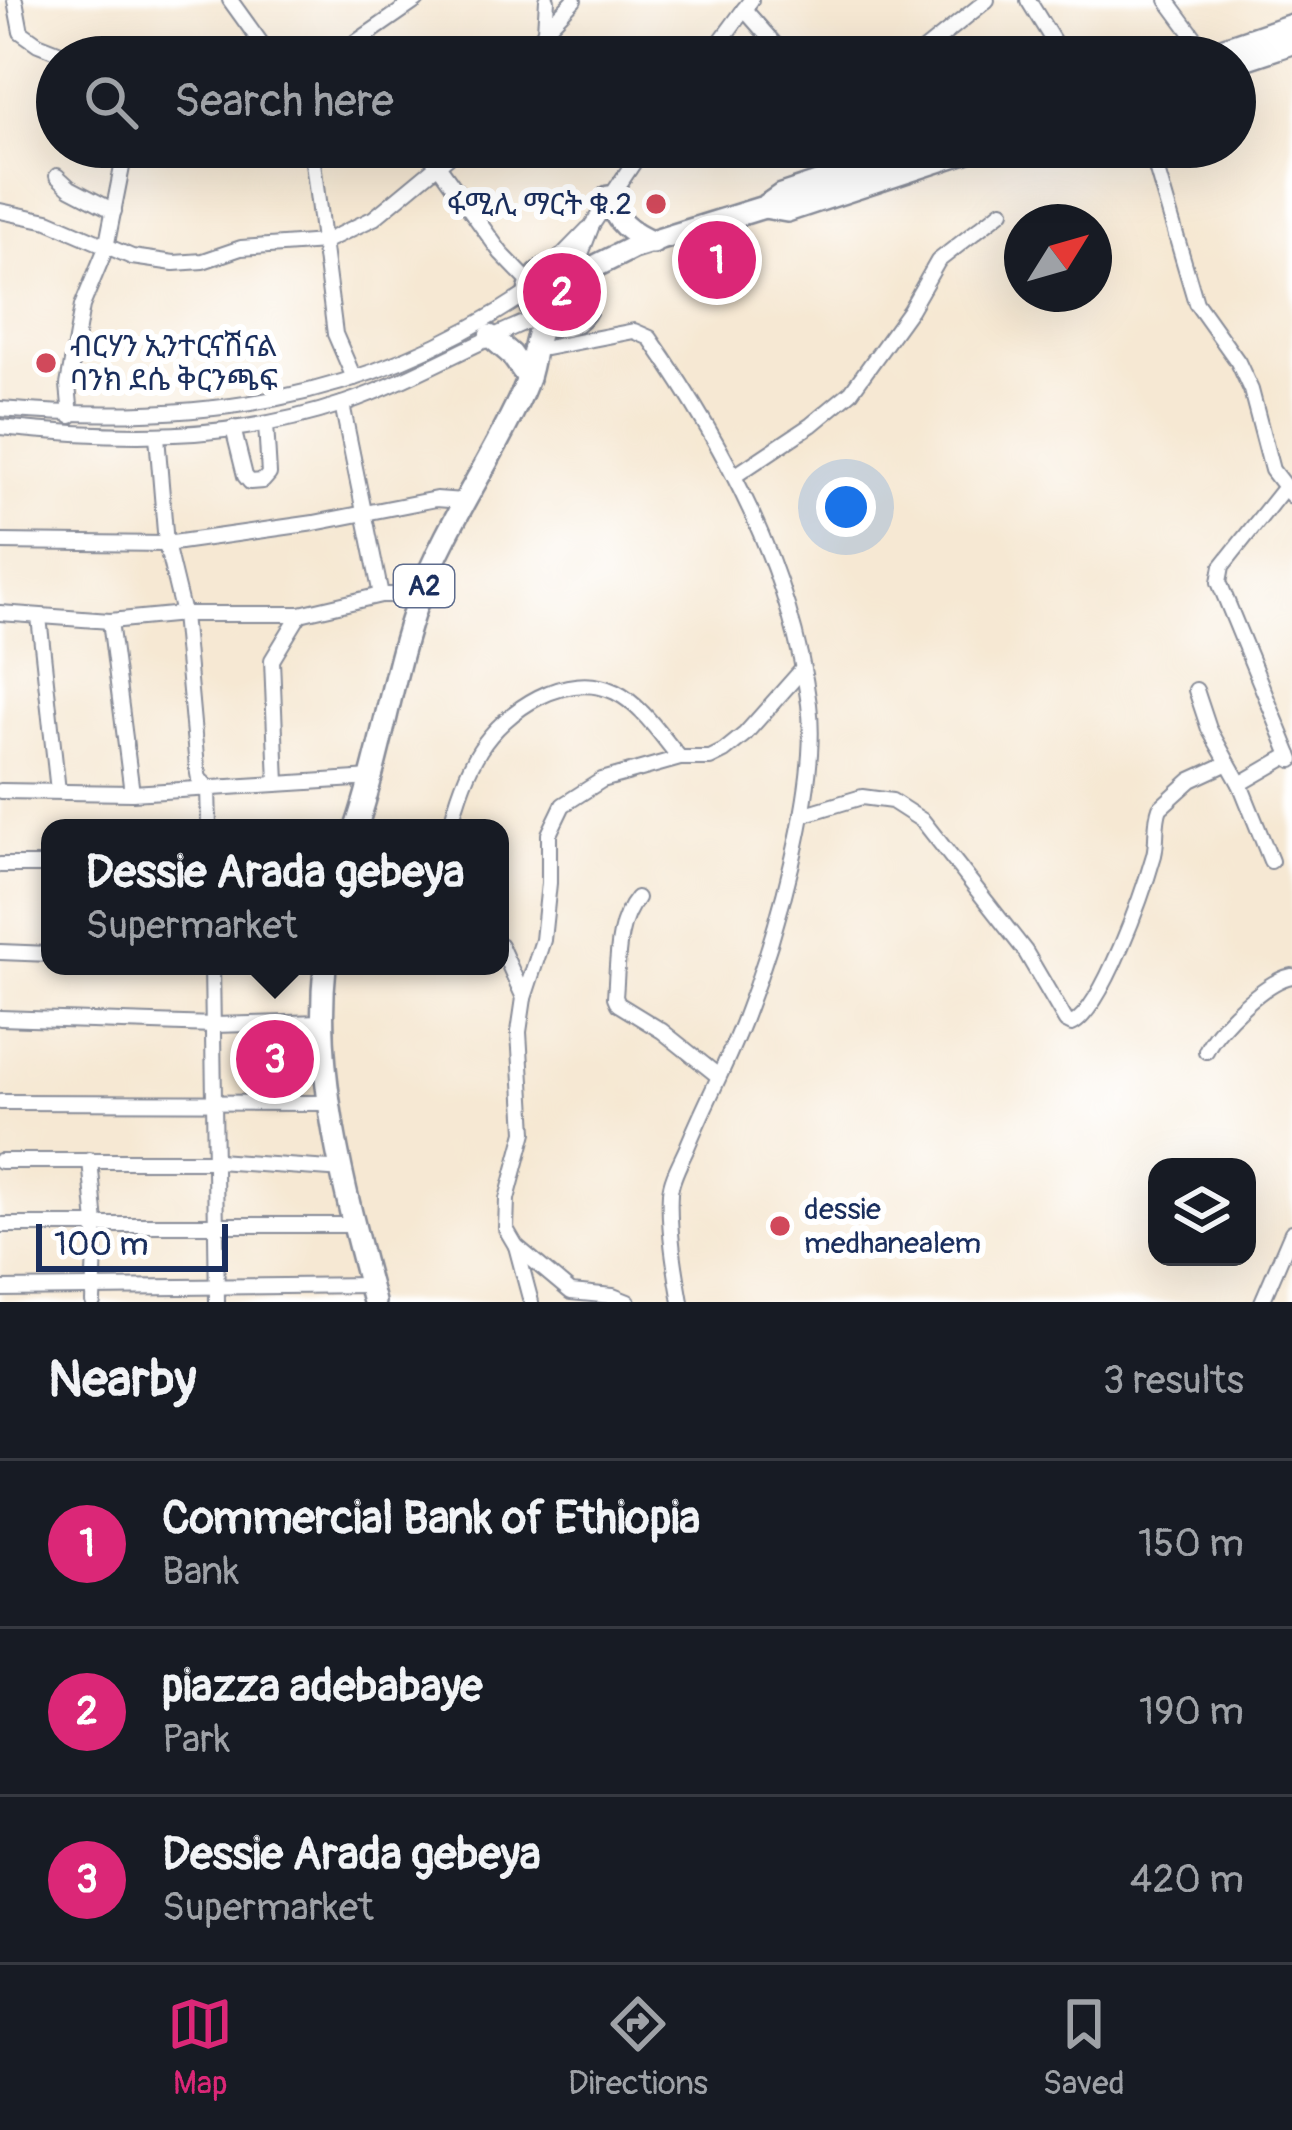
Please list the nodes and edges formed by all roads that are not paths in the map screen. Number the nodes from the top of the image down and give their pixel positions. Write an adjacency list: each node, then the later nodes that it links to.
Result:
1 (15, 0): 21 (street)
2 (230, 0): 12 (street)
3 (417, 0): 13 (street)
4 (547, 0): 11 (street)
5 (574, 0): 11 (street)
6 (987, 0): 17 (street)
7 (1028, 0): 18 (street)
8 (1167, 0): 19 (street)
9 (747, 4): 15 (street); 16 (street)
10 (1292, 26): 20 (highway)
11 (545, 30): 14 (street)
12 (252, 36)
13 (365, 36)
14 (541, 36)
15 (724, 36)
16 (771, 36)
17 (942, 36)
18 (1051, 36)
19 (1190, 36)
20 (1256, 38)
21 (36, 43)
22 (1292, 44): 23 (highway)
23 (1256, 55)
24 (122, 168): 34 (street)
25 (314, 168): 37 (street)
26 (434, 168): 37 (street)
27 (440, 168): 42 (street)
28 (629, 168): 32 (street)
29 (864, 168): 38 (highway)
30 (1156, 168): 56 (street)
31 (57, 176): 34 (street)
32 (608, 197): 36 (street); 38 (highway)
33 (0, 211): 39 (street)
34 (114, 211): 39 (street)
35 (1002, 211): 55 (street)
36 (592, 225): 40 (street); 41 (street)
37 (324, 242): 39 (street); 47 (street)
38 (642, 245): 41 (highway); 43 (highway)
39 (106, 248): 50 (street)
40 (551, 267): 41 (highway); 42 (highway)
41 (578, 272): 43 (highway)
42 (530, 288): 44 (highway); 47 (street)
43 (589, 302): 44 (highway)
44 (546, 322): 45 (street); 46 (highway, A2)
45 (490, 336): 46 (highway); 48 (street)
46 (536, 362): 55 (street); 57 (highway, A2)
47 (354, 378): 50 (street)
48 (342, 404): 51 (street); 58 (street)
49 (0, 409): 50 (street)
50 (71, 416)
51 (266, 424): 52 (street); 52 (street)
52 (233, 428): 54 (street)
53 (1, 431): 54 (street)
54 (157, 436): 60 (street)
55 (736, 475): 68 (street)
56 (1288, 492): 70 (street)
57 (463, 501): 58 (street); 62 (highway, A2)
58 (364, 514): 60 (street); 61 (street)
59 (0, 542): 60 (street)
60 (166, 544): 64 (street)
61 (381, 595): 62 (street); 65 (street)
62 (419, 595): 73 (highway, A2)
63 (0, 613): 66 (street)
64 (182, 614): 65 (street); 67 (street); 76 (street)
65 (300, 614): 74 (street)
66 (40, 617): 67 (street); 78 (street)
67 (110, 621): 79 (street)
68 (801, 671): 71 (street); 80 (street)
69 (1196, 690): 72 (street)
70 (1291, 757): 75 (street)
71 (680, 758): 83 (street); 94 (street)
72 (1228, 763): 75 (street); 80 (street)
73 (372, 778): 74 (street); 82 (highway, A2)
74 (277, 783): 76 (street)
75 (1240, 784): 84 (street)
76 (208, 787): 79 (street); 81 (street)
77 (0, 791): 78 (street)
78 (58, 791): 79 (street)
79 (132, 793)
80 (802, 814): 99 (street)
81 (209, 819)
82 (359, 819)
83 (454, 819)
84 (1271, 861)
85 (41, 865): 86 (street)
86 (0, 866)
87 (637, 898): 99 (street)
88 (0, 952): 89 (street)
89 (41, 954)
90 (509, 965): 94 (street)
91 (212, 975): 97 (street)
92 (326, 975): 96 (highway)
93 (1292, 976): 98 (street)
94 (524, 998): 112 (street)
95 (0, 1018): 97 (street)
96 (323, 1022): 97 (street); 102 (highway)
97 (214, 1025): 101 (street)
98 (1206, 1051)
99 (717, 1076): 119 (street)
100 (0, 1102): 101 (street)
101 (213, 1102): 102 (street); 105 (street)
102 (330, 1102): 106 (highway)
103 (90, 1160): 104 (street); 105 (street); 107 (street)
104 (0, 1161)
105 (217, 1161): 106 (street); 109 (street)
106 (344, 1170): 110 (highway)
107 (96, 1224): 108 (street); 109 (street); 115 (street)
108 (0, 1225)
109 (217, 1225): 110 (street); 116 (street)
110 (356, 1226): 114 (highway)
111 (1292, 1232): 120 (street)
112 (516, 1246): 117 (street); 118 (street)
113 (0, 1289): 115 (street)
114 (372, 1293): 116 (street)
115 (94, 1294): 116 (street)
116 (218, 1295)
117 (531, 1302)
118 (628, 1302)
119 (681, 1302)
120 (1262, 1302)

